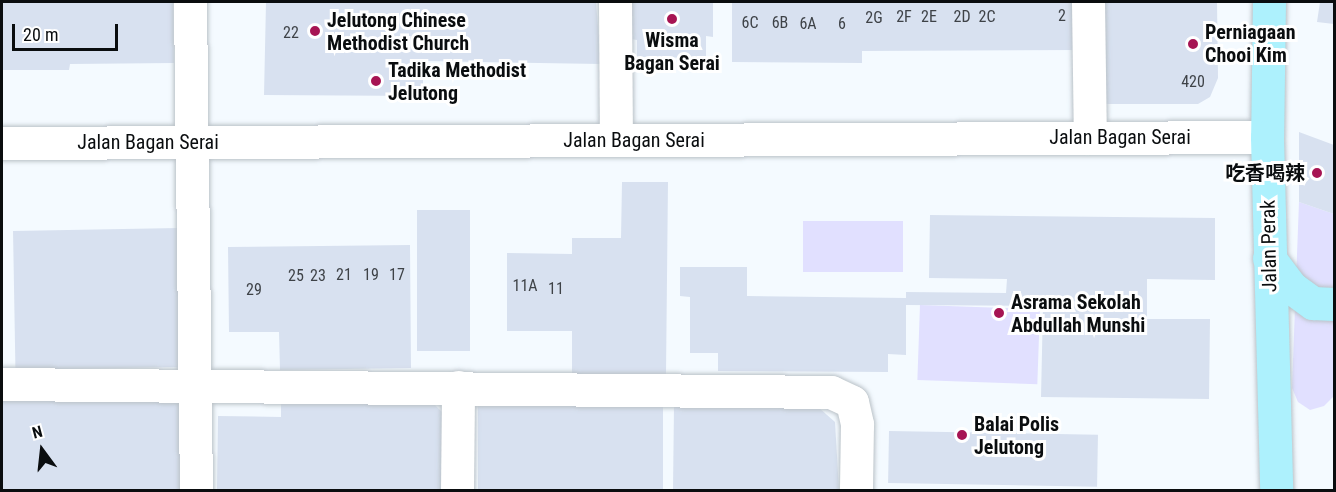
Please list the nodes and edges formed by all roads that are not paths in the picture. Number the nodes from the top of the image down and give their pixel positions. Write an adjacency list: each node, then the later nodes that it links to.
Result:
1 (190, 2): 8 (street)
2 (615, 2): 7 (street)
3 (1088, 2): 6 (street)
4 (1269, 2): 5 (main road, Jalan Perak)
5 (1267, 137): 6 (street, Jalan Bagan Serai); 10 (main road, Jalan Perak)
6 (1090, 138): 7 (street, Jalan Bagan Serai)
7 (616, 140): 8 (street, Jalan Bagan Serai)
8 (192, 142): 9 (street, Jalan Bagan Serai); 13 (street)
9 (2, 143)
10 (1269, 258): 11 (main road); 18 (main road, Jalan Perak)
11 (1335, 304)
12 (2, 384): 13 (street)
13 (196, 384): 14 (street); 15 (street)
14 (458, 387): 16 (street); 17 (street)
15 (196, 490)
16 (457, 490)
17 (856, 490)
18 (1276, 490)

